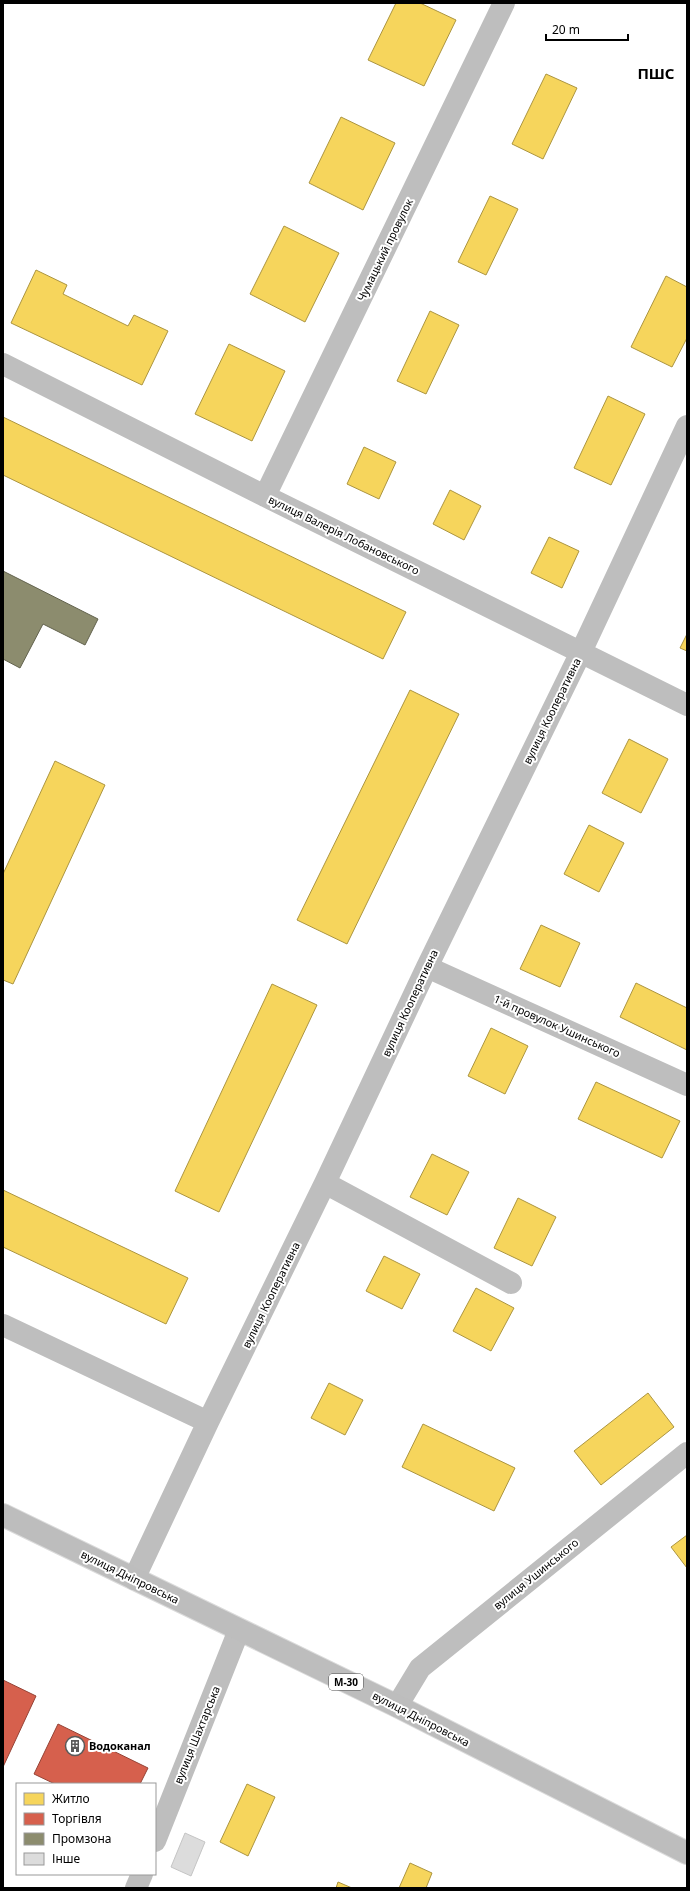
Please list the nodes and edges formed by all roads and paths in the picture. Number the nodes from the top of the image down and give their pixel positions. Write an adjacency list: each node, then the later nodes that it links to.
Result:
1 (504, 3): 4 (street, Чумацький провулок)
2 (3, 364): 4 (street, вулиця Валерія Лобановського)
3 (687, 426): 5 (street, вулиця Кооперативна)
4 (265, 496): 5 (street, вулиця Валерія Лобановського)
5 (580, 652): 6 (street, вулиця Валерія Лобановського); 7 (street, вулиця Кооперативна)
6 (687, 705)
7 (427, 966): 8 (street, 1-й провулок Ушинського); 9 (street, вулиця Кооперативна)
8 (687, 1085)
9 (325, 1183): 10 (street); 12 (street, вулиця Кооперативна)
10 (511, 1283)
11 (3, 1325): 12 (street)
12 (208, 1422): 15 (street, вулиця Кооперативна)
13 (687, 1453): 17 (street, вулиця Ушинського)
14 (3, 1515): 15 (highway, вулиця Дніпровська / М-30)
15 (134, 1579): 16 (highway, вулиця Дніпровська / М-30)
16 (239, 1630): 17 (highway, вулиця Дніпровська / М-30); 18 (street, вулиця Шахтарська)
17 (397, 1706): 19 (highway, вулиця Дніпровська / М-30)
18 (156, 1838)
19 (687, 1853)
20 (142, 1875): 21 (street)
21 (136, 1888)

